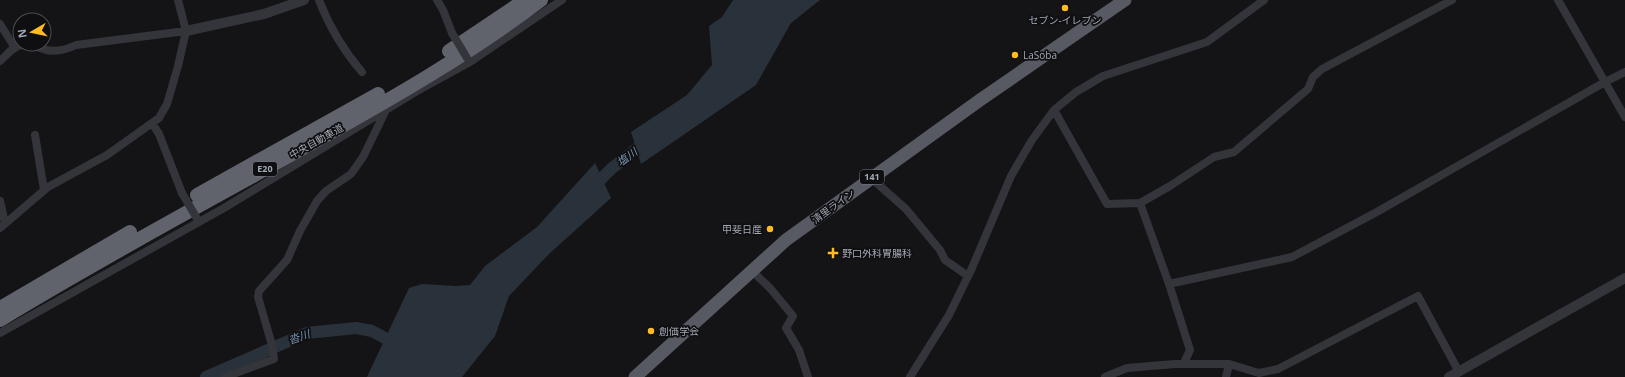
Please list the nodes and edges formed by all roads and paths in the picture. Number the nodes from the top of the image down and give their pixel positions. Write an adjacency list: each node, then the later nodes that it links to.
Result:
1 (178, 0): 13 (street)
2 (304, 0): 13 (street)
3 (319, 0): 19 (street)
4 (437, 0): 17 (street, bridge)
5 (525, 0): 37 (highway, 中央自動車道 / E20)
6 (542, 0): 38 (highway, 中央自動車道 / E20)
7 (562, 0): 17 (street)
8 (1125, 0): 27 (highway, 清里ライン / 141)
9 (1264, 0): 22 (street)
10 (1452, 0): 30 (street)
11 (1558, 0): 21 (street)
12 (0, 24): 14 (street)
13 (186, 31): 15 (street); 25 (street)
14 (12, 43)
15 (52, 50)
16 (12, 51): 18 (street)
17 (468, 60): 23 (street)
18 (0, 61)
19 (362, 72)
20 (1625, 72): 21 (street)
21 (1605, 82): 24 (street); 36 (street)
22 (1054, 110): 30 (street); 34 (street)
23 (386, 111): 31 (street); 43 (street)
24 (1625, 117)
25 (152, 123): 28 (street); 31 (street, bridge)
26 (35, 135): 28 (street)
27 (870, 178): 33 (highway, 清里ライン / 141); 34 (street)
28 (44, 190): 32 (street)
29 (0, 201): 32 (street)
30 (1140, 203): 36 (street)
31 (199, 222): 39 (street)
32 (3, 226)
33 (752, 271): 44 (highway, 清里ライン / 141); 45 (street)
34 (968, 276): 46 (street)
35 (1625, 278): 42 (street)
36 (1169, 284): 40 (street)
37 (0, 308)
38 (0, 320)
39 (0, 333)
40 (1184, 363): 41 (street); 47 (street)
41 (1229, 364): 42 (street); 48 (street)
42 (1459, 372): 49 (street)
43 (225, 377)
44 (635, 377)
45 (808, 377)
46 (910, 377)
47 (1105, 377)
48 (1226, 377)
49 (1450, 377)

